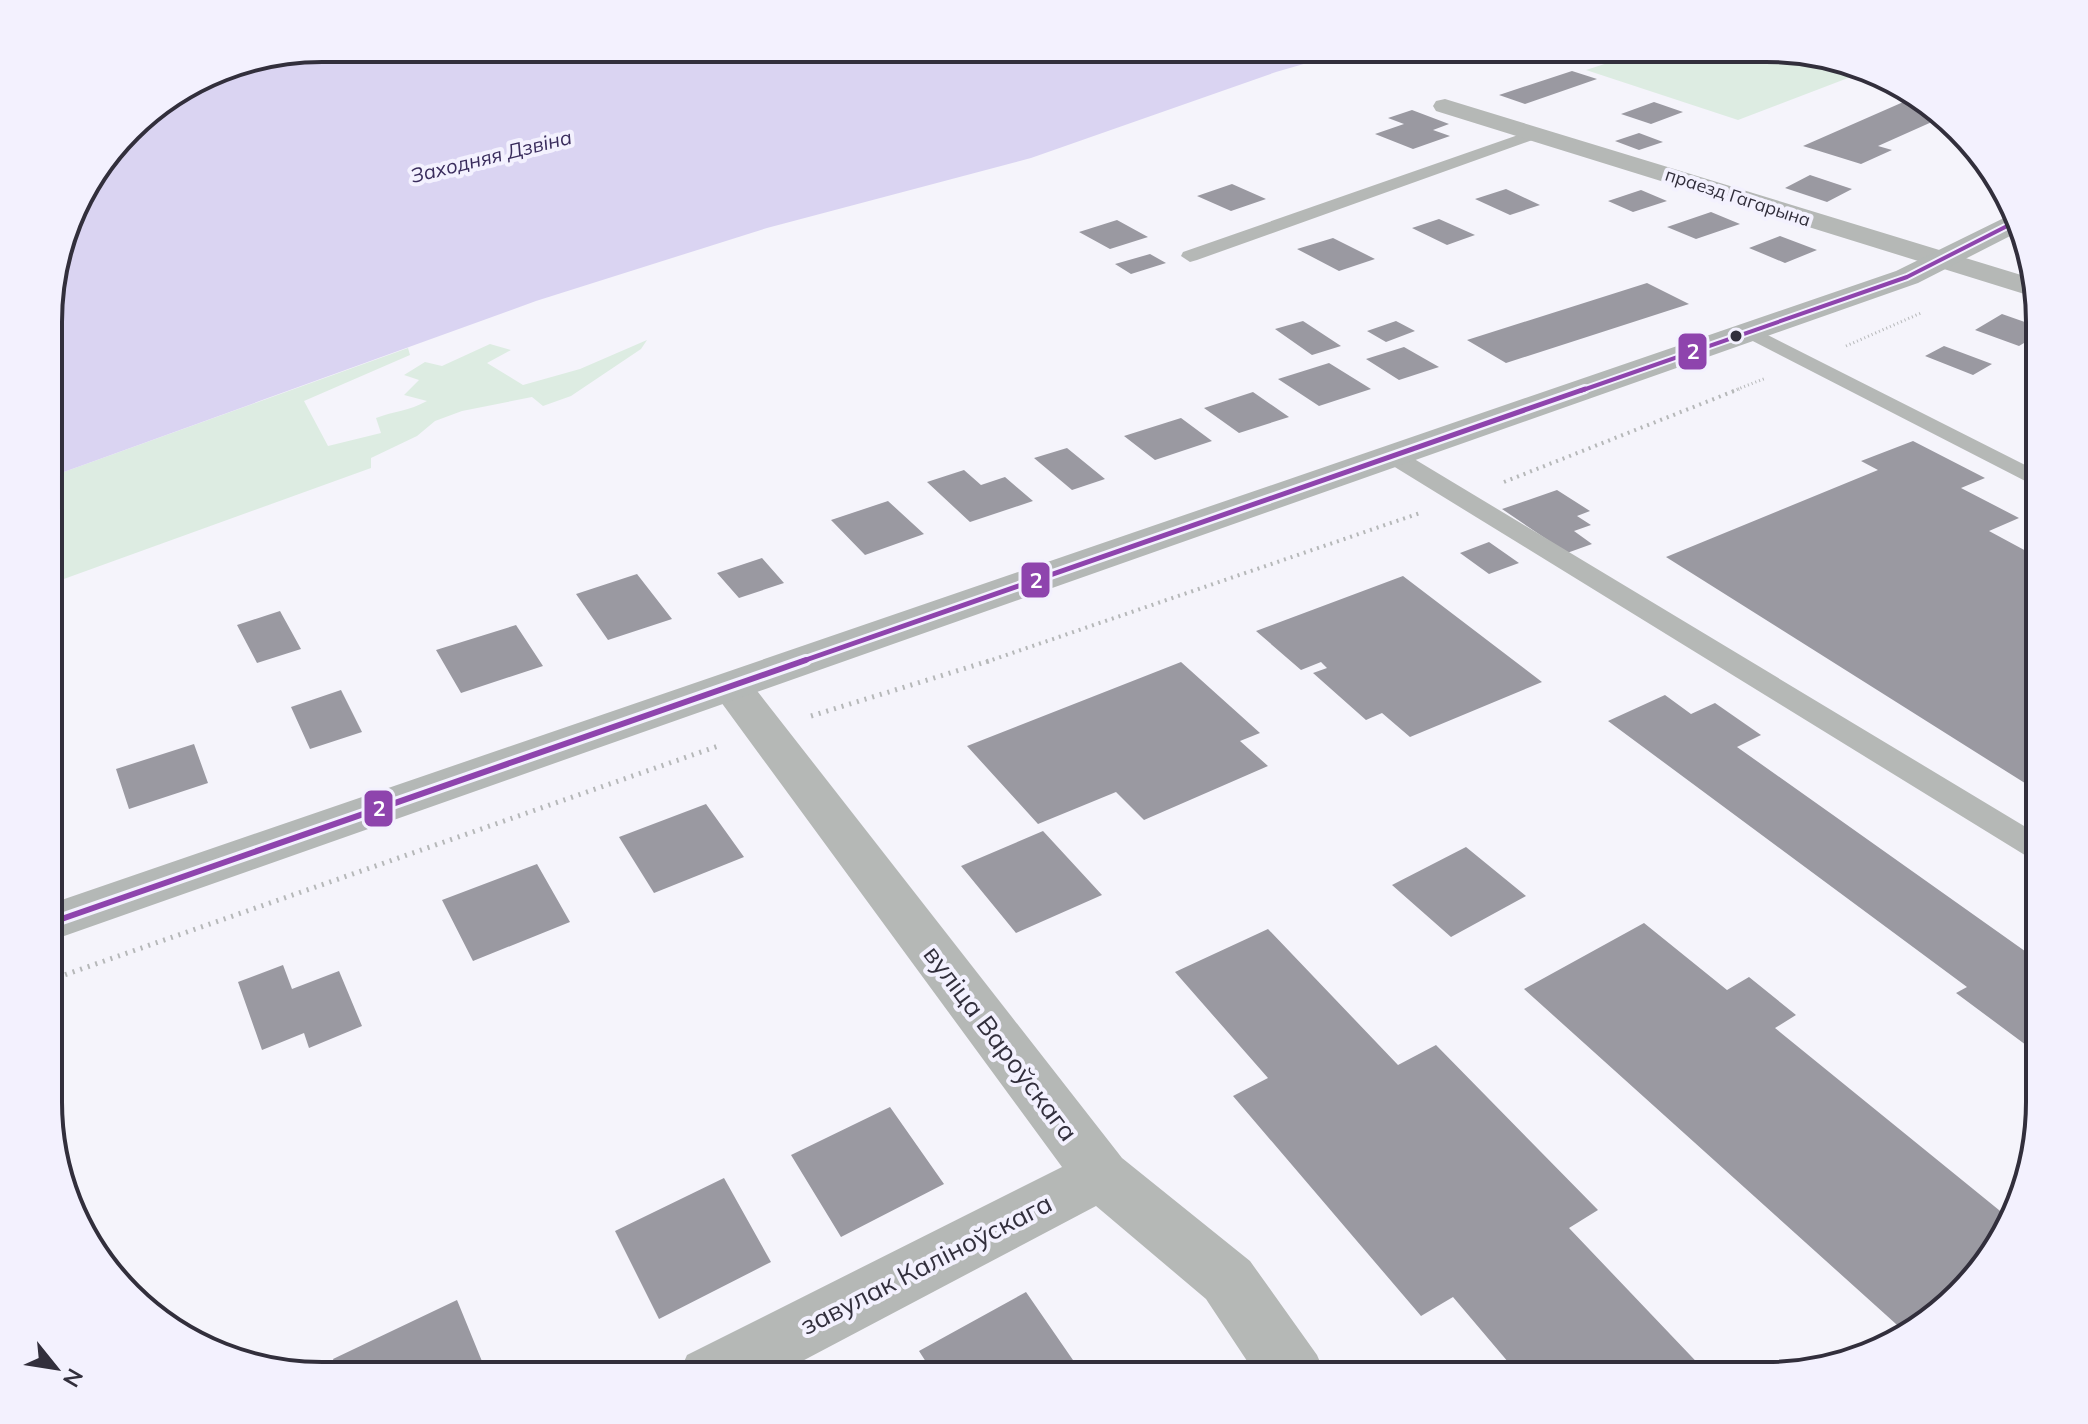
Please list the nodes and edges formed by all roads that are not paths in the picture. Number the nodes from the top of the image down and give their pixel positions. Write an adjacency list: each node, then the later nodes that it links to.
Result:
1 (1445, 106): 2 (street, праезд Гагарына)
2 (1535, 134): 4 (lane); 5 (street, праезд Гагарына)
3 (2007, 226): 5 (main road)
4 (1190, 256)
5 (1940, 261): 6 (street, праезд Гагарына); 7 (main road)
6 (2023, 285)
7 (1750, 332): 8 (main road); 9 (lane)
8 (1393, 456): 10 (main road); 11 (lane)
9 (2025, 474)
10 (732, 687): 12 (main road); 13 (street, вуліца Вароўскага)
11 (2025, 840)
12 (63, 919)
13 (1101, 1175): 14 (street, завулак Каліноўскага); 15 (street, вуліца Вароўскага)
14 (739, 1361)
15 (1284, 1362)

